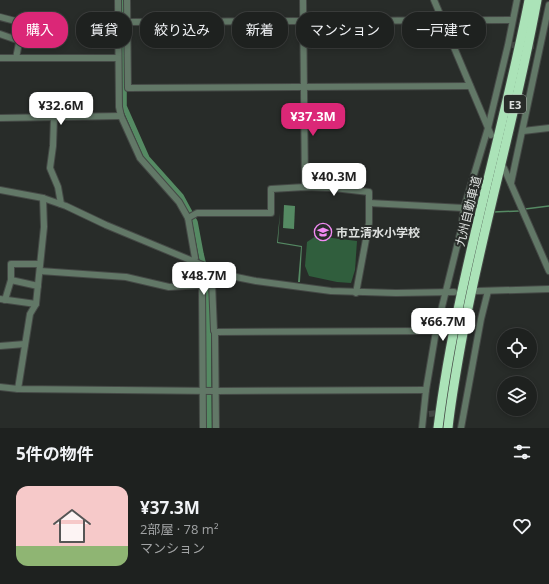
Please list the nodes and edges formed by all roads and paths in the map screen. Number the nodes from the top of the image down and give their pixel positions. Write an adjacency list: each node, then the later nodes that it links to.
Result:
1 (118, 0): 28 (street)
2 (127, 0): 9 (street)
3 (303, 0): 10 (street)
4 (434, 0): 11 (street)
5 (517, 0): 15 (street)
6 (529, 0): 45 (highway, 九州自動車道 / E3)
7 (537, 0): 45 (highway, 九州自動車道 / E3)
8 (549, 5): 21 (street)
9 (127, 12)
10 (304, 12)
11 (439, 12)
12 (0, 17): 13 (street)
13 (12, 20)
14 (486, 20): 15 (street)
15 (512, 20): 34 (street)
16 (296, 21): 17 (street)
17 (132, 22)
18 (0, 34): 19 (street)
19 (12, 38)
20 (534, 46): 21 (street)
21 (541, 46): 36 (street)
22 (18, 48): 27 (street)
23 (127, 48): 29 (street)
24 (304, 48): 29 (street)
25 (454, 48): 30 (street)
26 (0, 58): 27 (street)
27 (16, 58): 28 (street)
28 (118, 58): 31 (street)
29 (304, 86): 30 (street); 40 (street)
30 (470, 86): 34 (street)
31 (121, 116): 32 (street); 47 (street)
32 (54, 117): 33 (street); 44 (street)
33 (0, 118)
34 (488, 128): 37 (street); 46 (street)
35 (549, 128): 36 (street)
36 (523, 131): 39 (street)
37 (491, 135)
38 (504, 168): 39 (street)
39 (510, 183): 53 (street)
40 (305, 187): 43 (street); 47 (street)
41 (0, 190): 42 (street)
42 (43, 198): 44 (street); 50 (street)
43 (369, 203): 46 (street); 63 (street)
44 (61, 204): 52 (street)
45 (487, 206): 48 (highway, 九州自動車道 / E3)
46 (464, 208): 61 (street)
47 (189, 218): 49 (street)
48 (479, 235): 80 (highway, 九州自動車道 / E3); 81 (highway, 九州自動車道 / E3)
49 (194, 258)
50 (40, 264): 51 (street); 55 (street)
51 (40, 271): 56 (street); 57 (street)
52 (210, 271): 54 (street); 56 (street)
53 (549, 271)
54 (236, 277): 63 (street); 67 (street)
55 (10, 280): 57 (street); 64 (street)
56 (204, 282): 72 (street)
57 (38, 286): 65 (street)
58 (549, 289): 60 (street)
59 (477, 291): 60 (street)
60 (488, 291): 75 (street)
61 (446, 292): 62 (street); 63 (street); 66 (street)
62 (454, 292)
63 (356, 293)
64 (2, 300): 65 (street)
65 (36, 304): 68 (street)
66 (436, 331): 67 (street); 74 (street)
67 (215, 332): 73 (street)
68 (25, 344): 69 (street); 71 (street)
69 (0, 346)
70 (0, 387): 71 (street)
71 (18, 389): 72 (street)
72 (203, 390): 73 (street); 77 (street)
73 (215, 390): 74 (street); 78 (street)
74 (426, 390): 79 (street)
75 (464, 410): 76 (street); 82 (street)
76 (453, 411)
77 (203, 428)
78 (216, 428)
79 (422, 428)
80 (438, 428)
81 (448, 428)
82 (461, 428)

